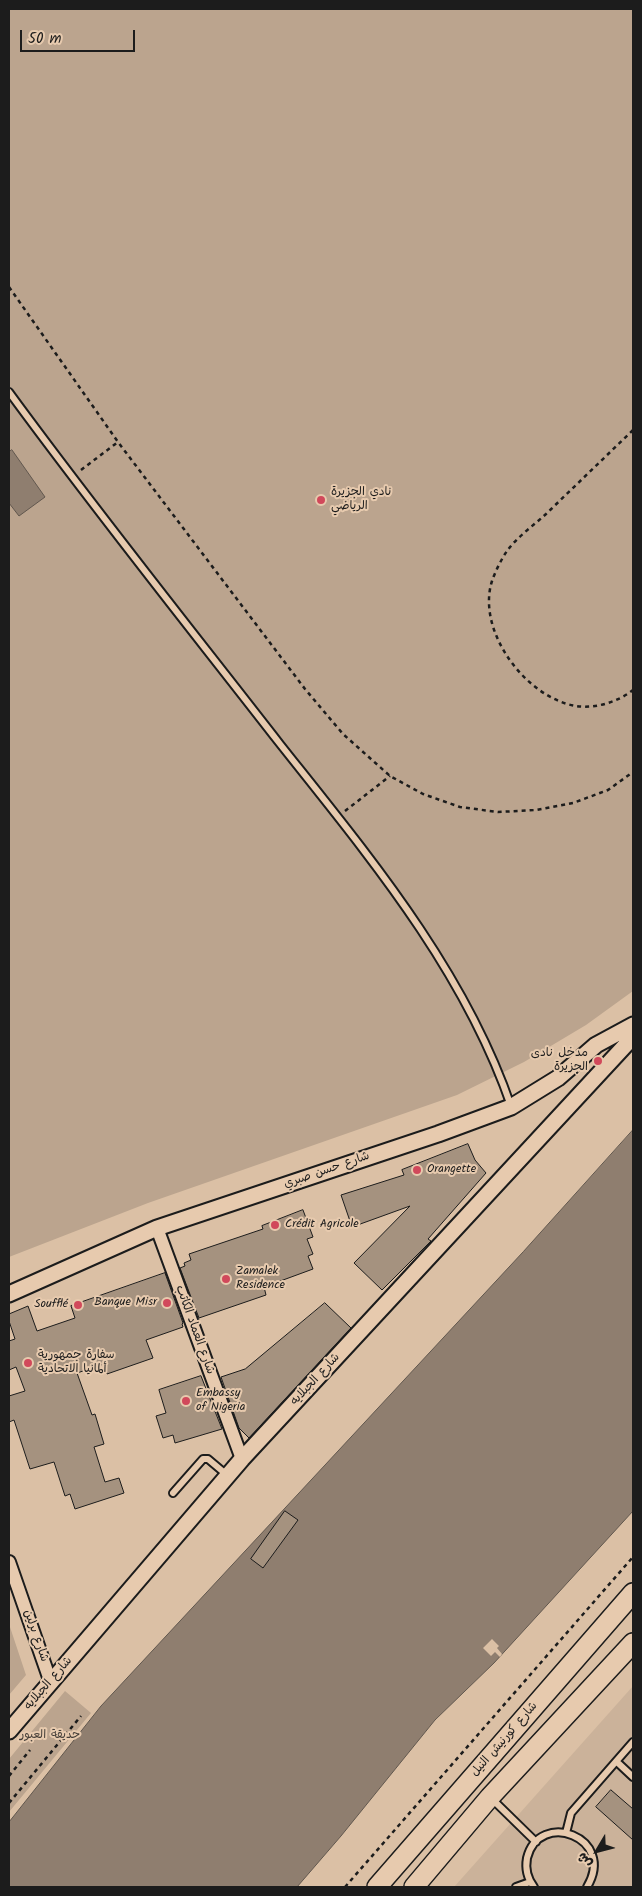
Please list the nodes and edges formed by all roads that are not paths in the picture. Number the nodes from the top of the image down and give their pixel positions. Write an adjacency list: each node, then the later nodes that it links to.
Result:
1 (9, 392): 4 (lane)
2 (633, 1025): 4 (street, شارع حسن صبري)
3 (633, 1037): 7 (street, شارع الجبلايه)
4 (512, 1107): 5 (street, شارع حسن صبري)
5 (157, 1228): 6 (street, شارع حسن صبري); 7 (street, شارع العماد الكاتب)
6 (9, 1294)
7 (242, 1460): 8 (street, شارع الجبلايه)
8 (228, 1476): 9 (lane); 13 (street, شارع الجبلايه)
9 (173, 1493)
10 (9, 1562): 13 (street, شارع برلين)
11 (633, 1593): 22 (main road, شارع كورنيش النيل)
12 (633, 1643): 18 (main road)
13 (51, 1683): 14 (street, شارع الجبلايه)
14 (9, 1731)
15 (633, 1742): 16 (lane)
16 (617, 1762): 17 (lane); 19 (lane)
17 (633, 1777)
18 (490, 1797): 20 (lane); 23 (main road)
19 (566, 1833): 20 (lane); 25 (lane)
20 (536, 1842): 21 (lane)
21 (532, 1884): 24 (lane)
22 (377, 1887)
23 (414, 1887)
24 (516, 1887)
25 (587, 1887)

